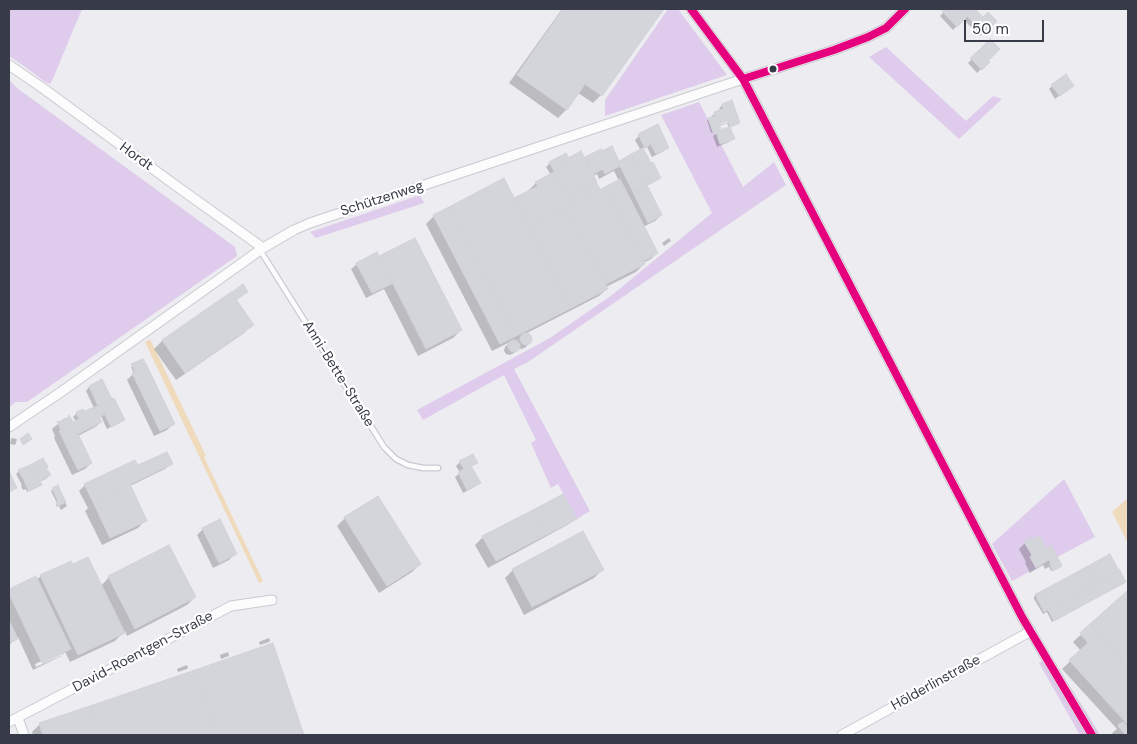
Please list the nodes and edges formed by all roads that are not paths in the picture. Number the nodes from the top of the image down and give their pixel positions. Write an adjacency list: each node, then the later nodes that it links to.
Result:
1 (691, 9): 4 (street)
2 (905, 9): 4 (street, Schützenweg)
3 (9, 65): 5 (street, Hordt)
4 (743, 79): 5 (street, Schützenweg); 9 (street)
5 (262, 249): 6 (street, Schützenweg); 7 (lane, Anni-Bette-Straße)
6 (9, 427)
7 (438, 468)
8 (272, 600): 10 (street, David-Roentgen-Straße)
9 (1030, 631): 13 (street, Hölderlinstraße); 14 (street)
10 (18, 718): 11 (street, David-Roentgen-Straße); 12 (street)
11 (9, 722)
12 (24, 735)
13 (842, 735)
14 (1092, 735)

